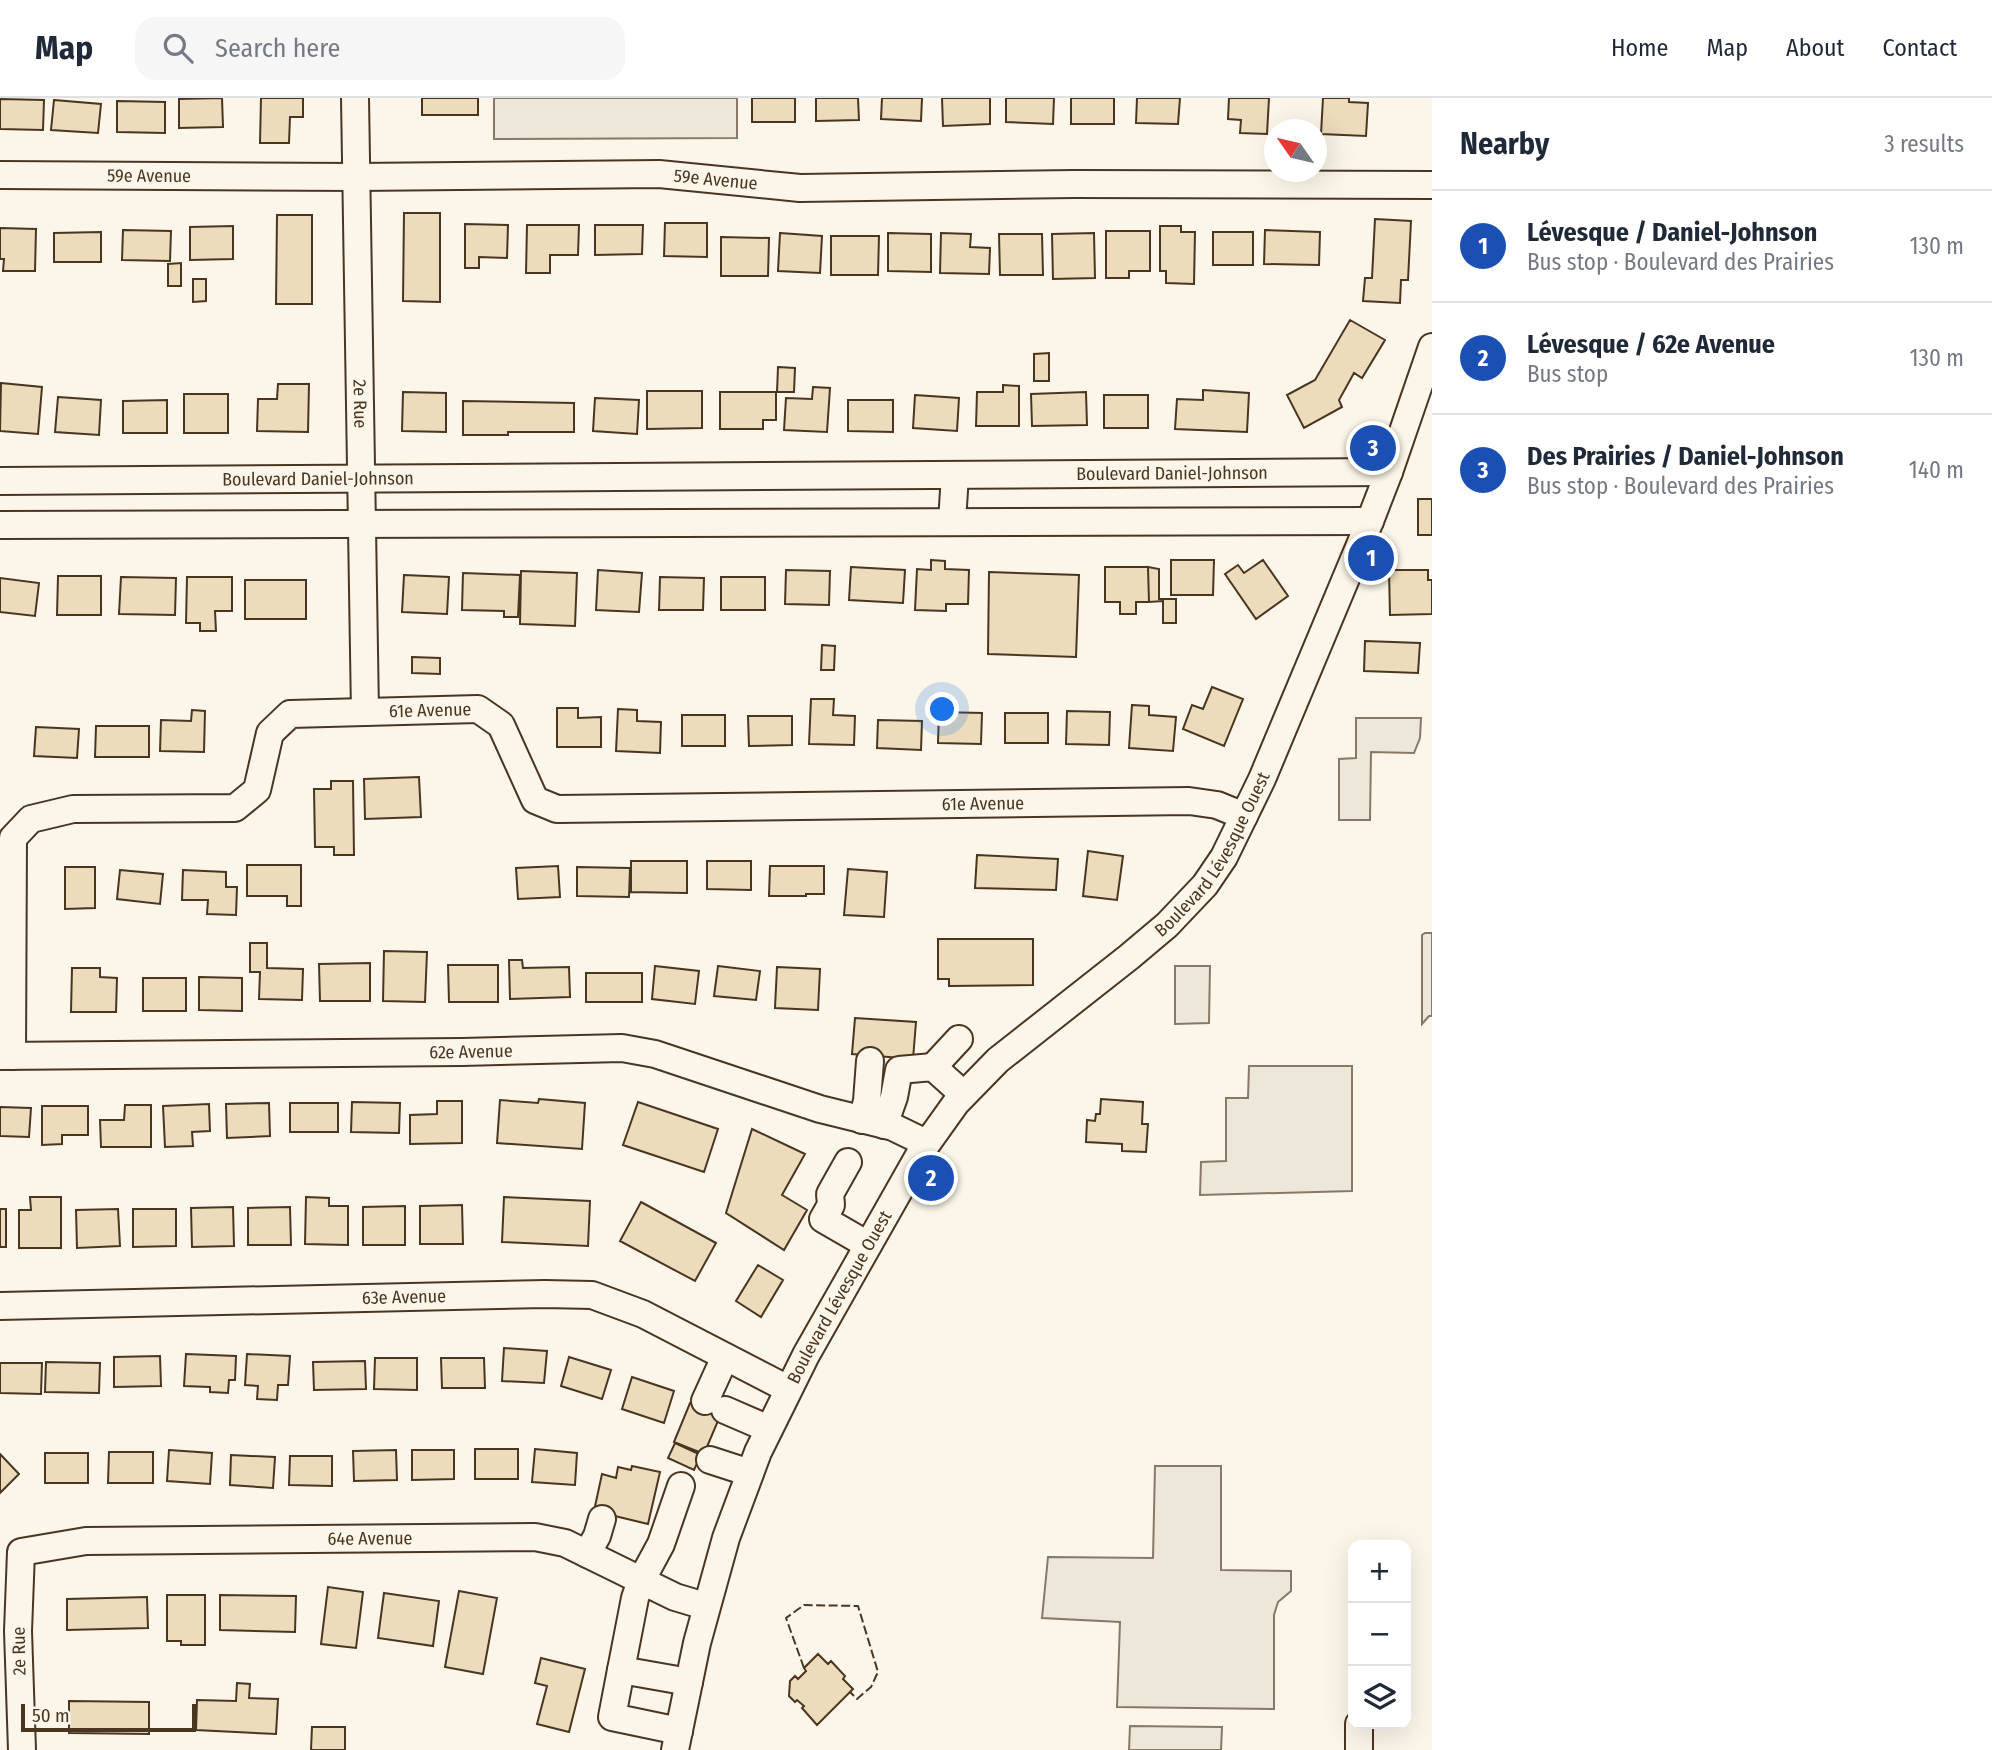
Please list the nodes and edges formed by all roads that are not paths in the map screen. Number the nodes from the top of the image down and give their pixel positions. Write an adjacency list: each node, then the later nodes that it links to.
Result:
1 (355, 98): 3 (street, 2e Rue)
2 (0, 175): 3 (street, 59e Avenue)
3 (357, 177): 4 (street, 59e Avenue); 9 (street, 2e Rue)
4 (1432, 185)
5 (1432, 347): 6 (street, Boulevard Lévesque Ouest)
6 (1389, 472): 7 (street, Boulevard Daniel-Johnson); 11 (street, Boulevard Lévesque Ouest)
7 (955, 475): 8 (street, Boulevard Daniel-Johnson); 12 (street)
8 (635, 477): 9 (street, Boulevard Daniel-Johnson); 13 (street)
9 (361, 479): 10 (street, Boulevard Daniel-Johnson); 14 (street, 2e Rue)
10 (1, 481): 15 (street, Boulevard Daniel-Johnson)
11 (1370, 521): 12 (street, Boulevard Daniel-Johnson); 17 (street, Boulevard Lévesque Ouest)
12 (951, 522): 13 (street, Boulevard Daniel-Johnson)
13 (634, 523): 14 (street, Boulevard Daniel-Johnson)
14 (362, 524): 15 (street, Boulevard Daniel-Johnson); 16 (street, 2e Rue)
15 (3, 525)
16 (365, 712): 17 (street, 61e Avenue); 19 (street, 61e Avenue)
17 (1244, 817): 22 (street, Boulevard Lévesque Ouest)
18 (959, 1039): 21 (street)
19 (6, 1056): 23 (street, 62e Avenue)
20 (870, 1061): 23 (street)
21 (933, 1068): 22 (street); 23 (street)
22 (963, 1094): 24 (street, Boulevard Lévesque Ouest)
23 (873, 1122): 24 (street, 62e Avenue)
24 (926, 1143): 26 (street, Boulevard Lévesque Ouest)
25 (848, 1162): 26 (street)
26 (868, 1245): 29 (street, Boulevard Lévesque Ouest)
27 (0, 1306): 28 (street, 63e Avenue)
28 (725, 1357): 29 (street, 63e Avenue); 30 (street)
29 (788, 1389): 30 (street, Boulevard Lévesque Ouest)
30 (769, 1429): 32 (street, Boulevard Lévesque Ouest)
31 (710, 1460): 32 (street)
32 (750, 1473): 38 (street, Boulevard Lévesque Ouest)
33 (681, 1486): 37 (street)
34 (602, 1519): 36 (street)
35 (21, 1552): 36 (street, 64e Avenue); 43 (street, 2e Rue)
36 (587, 1554): 37 (street, 64e Avenue)
37 (641, 1581): 38 (street, 64e Avenue); 39 (street)
38 (705, 1606): 40 (street, Boulevard Lévesque Ouest)
39 (621, 1670): 40 (street); 42 (street)
40 (689, 1682): 42 (street, Boulevard Lévesque Ouest)
41 (1359, 1729): 44 (street)
42 (677, 1740)
43 (22, 1750)
44 (1359, 1750)

